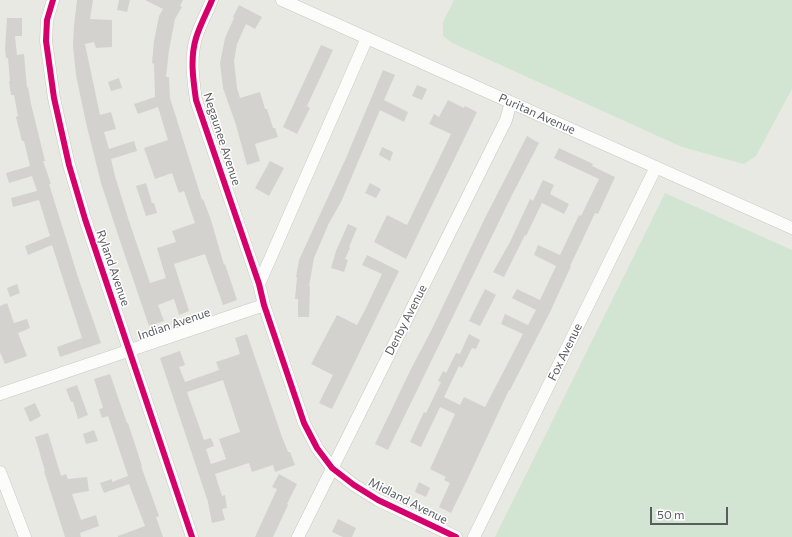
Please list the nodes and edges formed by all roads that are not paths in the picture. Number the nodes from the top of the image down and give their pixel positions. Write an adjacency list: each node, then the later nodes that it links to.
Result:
1 (53, 0): 10 (street, Ryland Avenue)
2 (212, 0): 8 (street, Negaunee Avenue)
3 (284, 1): 4 (street, Puritan Avenue)
4 (367, 38): 5 (street, Puritan Avenue); 8 (street)
5 (511, 102): 6 (street, Puritan Avenue); 12 (street, Denby Avenue)
6 (656, 167): 7 (street, Puritan Avenue); 18 (street, Fox Avenue)
7 (792, 228)
8 (259, 284): 9 (street, Negaunee Avenue)
9 (264, 305): 10 (street, Indian Avenue); 12 (street)
10 (129, 350): 11 (street, Indian Avenue); 15 (street, Ryland Avenue)
11 (0, 394)
12 (332, 468): 16 (street, Denby Avenue); 17 (street, Midland Avenue)
13 (0, 472): 14 (street)
14 (25, 537)
15 (192, 537)
16 (298, 537)
17 (456, 537)
18 (474, 537)

